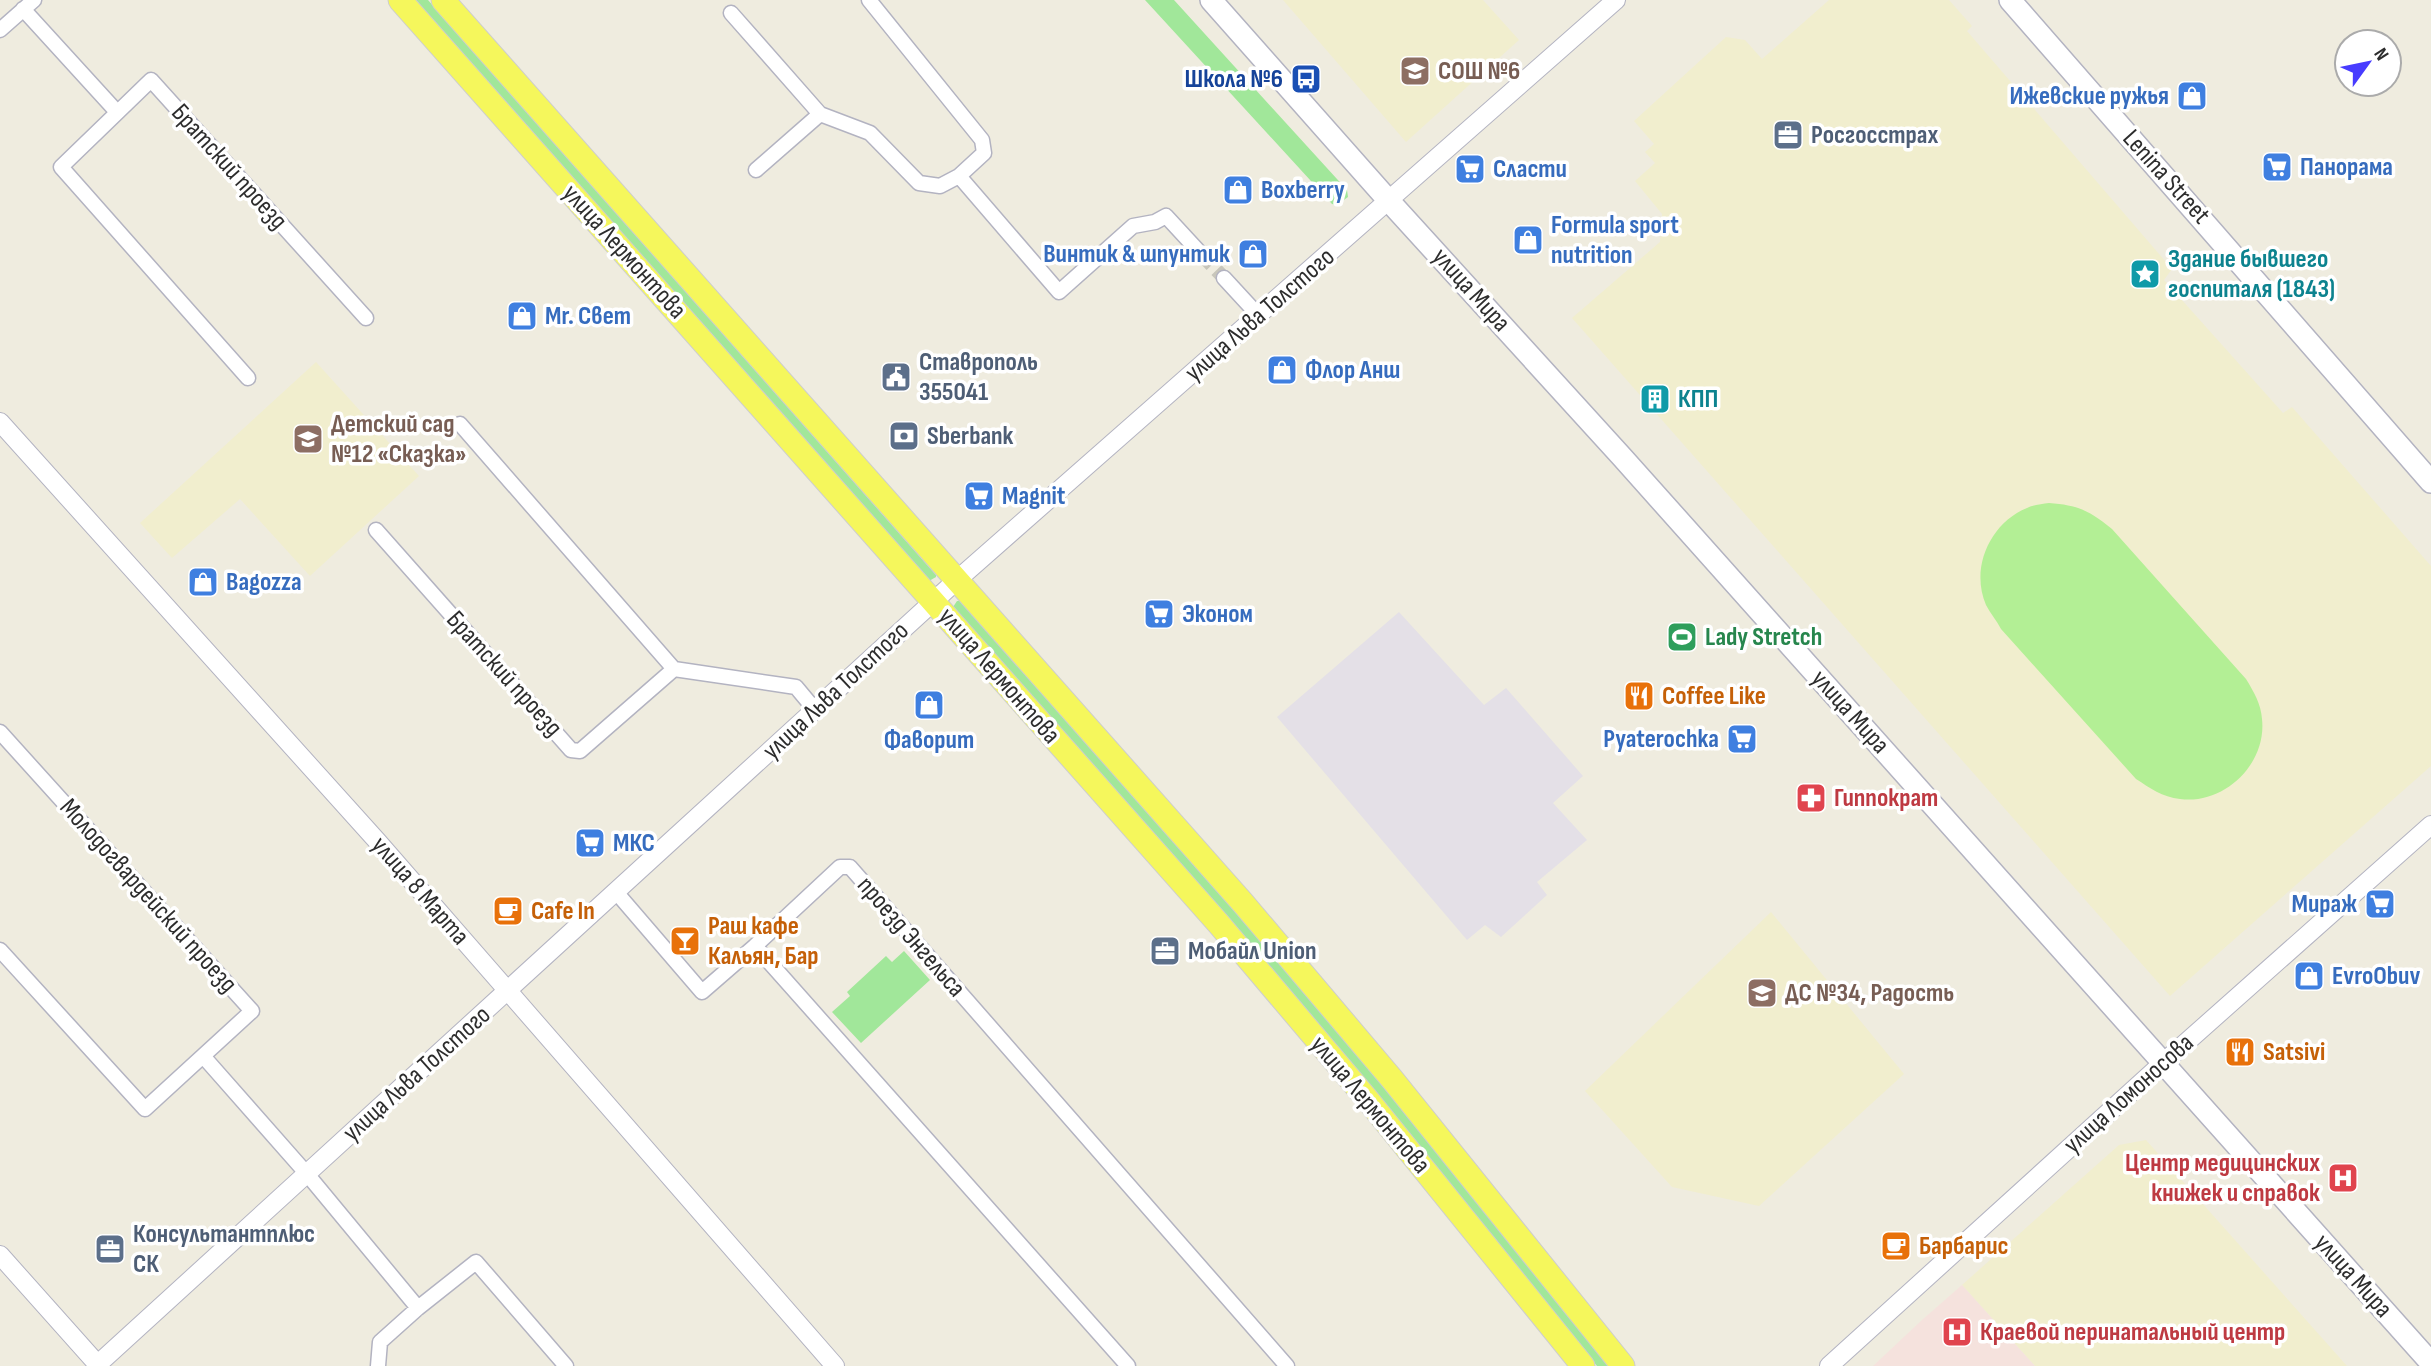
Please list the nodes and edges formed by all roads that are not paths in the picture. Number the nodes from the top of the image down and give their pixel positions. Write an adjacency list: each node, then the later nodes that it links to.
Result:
1 (400, 0): 25 (main road, улица Лермонтова)
2 (443, 0): 24 (main road, улица Лермонтова)
3 (869, 0): 13 (street)
4 (1211, 0): 14 (main road, улица Мира)
5 (1616, 0): 14 (street, улица Льва Толстого)
6 (2010, 0): 22 (main road, Lenina Street)
7 (29, 5): 9 (street); 10 (street)
8 (731, 13): 11 (street)
9 (0, 30)
10 (117, 112): 18 (street, Братский проезд); 19 (street, Братский проезд)
11 (820, 114): 12 (street); 13 (street)
12 (756, 170)
13 (959, 176): 15 (street)
14 (1389, 201): 17 (street, улица Льва Толстого); 35 (main road, улица Мира)
15 (1202, 255)
16 (1224, 278): 17 (street)
17 (1259, 316): 24 (street, улица Льва Толстого)
18 (366, 318)
19 (248, 378)
20 (0, 422): 33 (street, улица 8 Марта)
21 (460, 425): 26 (street)
22 (2431, 482)
23 (376, 530): 26 (street, Братский проезд)
24 (957, 580): 25 (street, улица Льва Толстого); 47 (main road, улица Лермонтова)
25 (933, 602): 27 (street, улица Льва Толстого); 46 (main road, улица Лермонтова)
26 (674, 668): 27 (street)
27 (817, 710): 30 (street, улица Льва Толстого)
28 (0, 732): 34 (street, Молодогвардейский проезд)
29 (2431, 825): 35 (street, улица Ломоносова)
30 (616, 892): 31 (street, проезд Энгельса); 33 (street, улица Льва Толстого)
31 (755, 946): 44 (street); 45 (street, проезд Энгельса)
32 (0, 950): 34 (street, Молодогвардейский проезд)
33 (508, 991): 36 (street, улица Льва Толстого); 43 (street, улица 8 Марта)
34 (203, 1056): 36 (street)
35 (2163, 1063): 39 (main road, улица Мира); 48 (street, улица Ломоносова)
36 (307, 1174): 38 (street); 40 (street, улица Льва Толстого)
37 (0, 1255): 40 (street)
38 (418, 1308): 41 (street); 42 (street)
39 (2431, 1363)
40 (98, 1366)
41 (378, 1366)
42 (566, 1366)
43 (835, 1366)
44 (1128, 1366)
45 (1287, 1366)
46 (1583, 1366)
47 (1623, 1366)
48 (1829, 1366)

